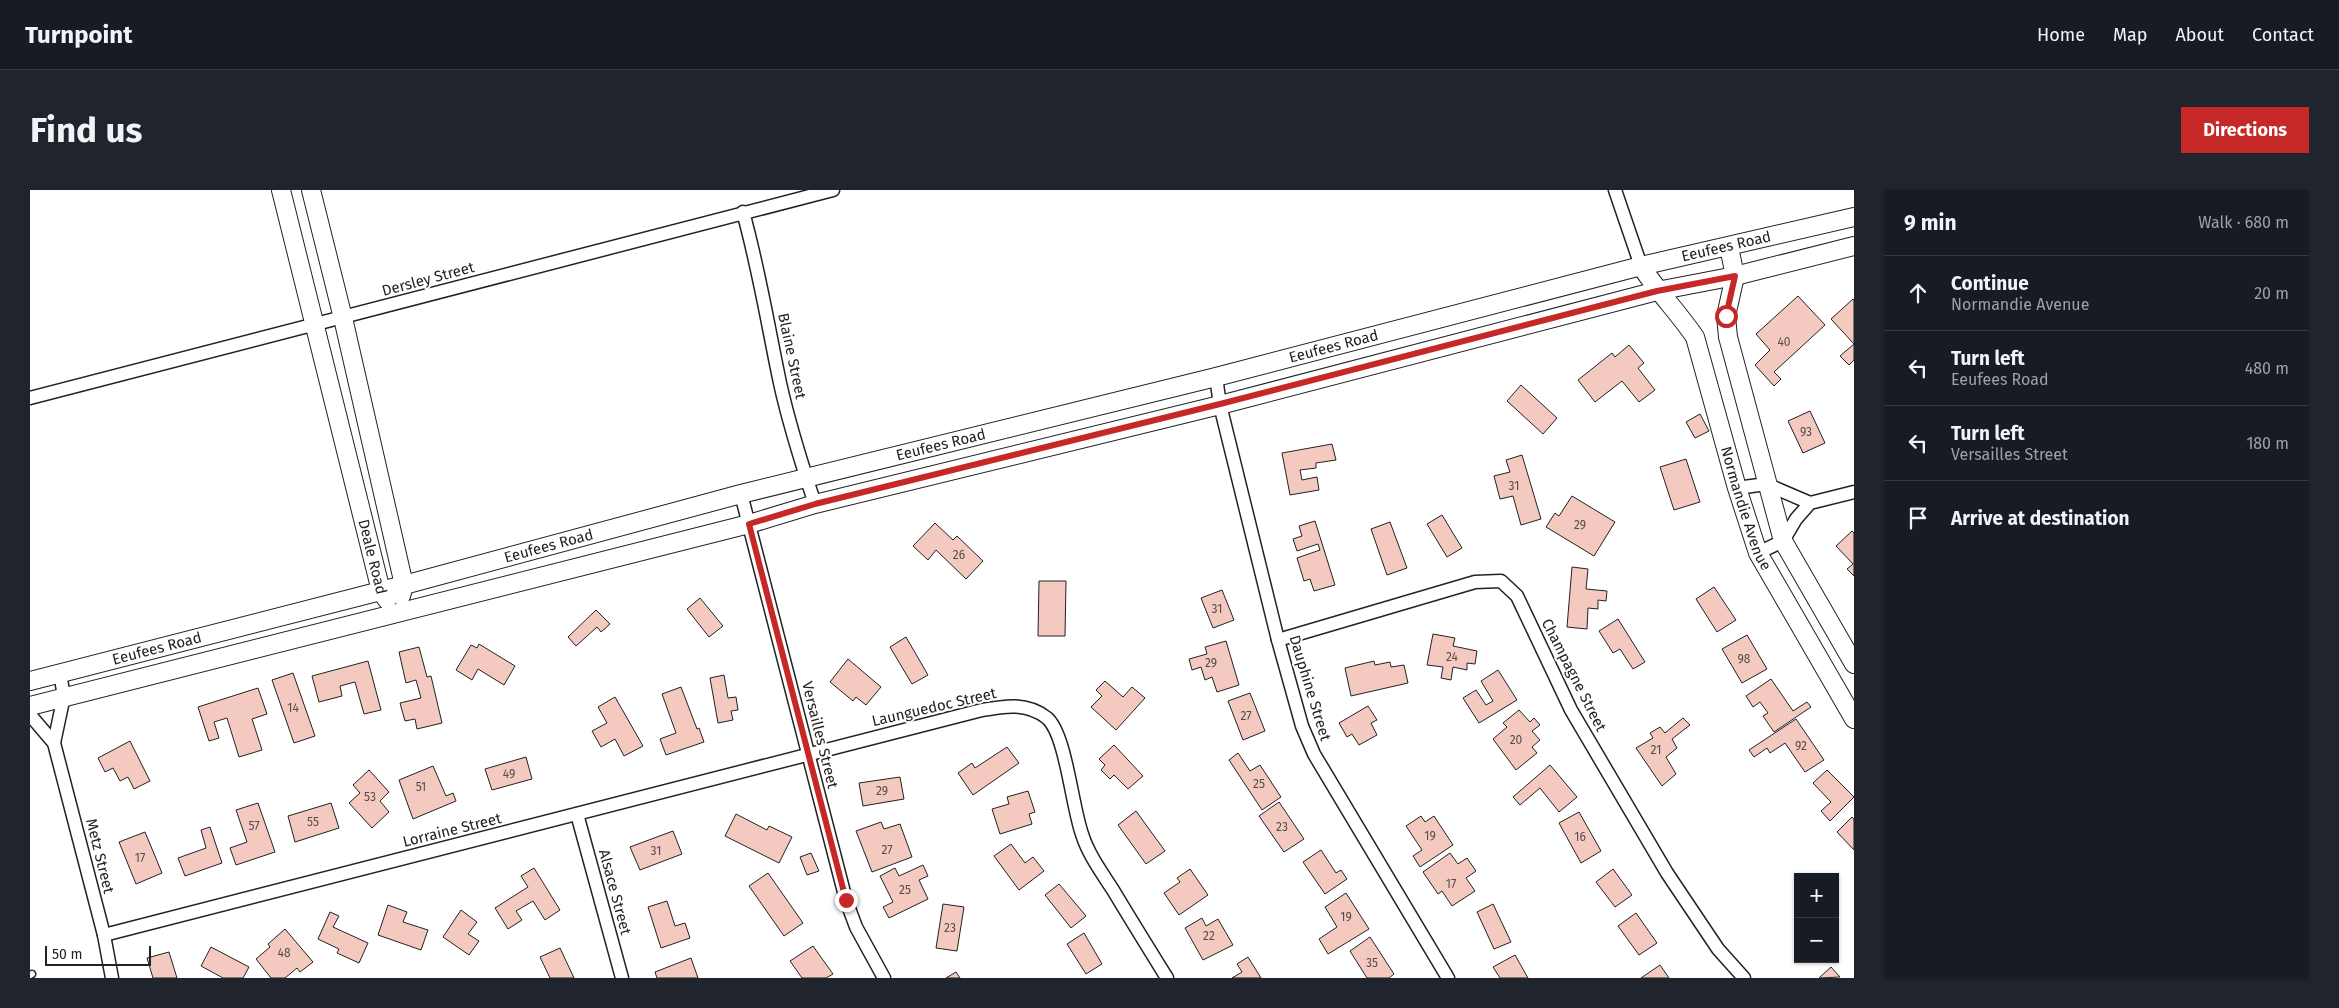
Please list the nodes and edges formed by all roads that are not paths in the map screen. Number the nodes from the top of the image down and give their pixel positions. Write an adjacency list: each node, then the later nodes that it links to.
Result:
1 (281, 190): 13 (main road, Deale Road)
2 (311, 190): 12 (main road, Deale Road)
3 (833, 190): 5 (street, Dersley Street)
4 (1614, 190): 9 (street)
5 (743, 212): 12 (street, Dersley Street); 17 (street, Blaine Street)
6 (1854, 217): 8 (main road, Eeufees Road)
7 (1854, 246): 10 (main road, Eeufees Road)
8 (1729, 247): 9 (main road, Eeufees Road); 10 (main road)
9 (1641, 266): 11 (main road, Normandie Avenue); 14 (main road, Eeufees Road)
10 (1735, 276): 11 (main road, Eeufees Road); 18 (main road, Normandie Avenue)
11 (1657, 291): 16 (main road, Eeufees Road); 19 (main road, Normandie Avenue)
12 (343, 318): 13 (street, Dersley Street); 27 (main road, Deale Road)
13 (315, 324): 15 (street, Dersley Street); 28 (main road, Deale Road)
14 (1216, 378): 16 (street, Dauphine Street); 17 (main road, Eeufees Road)
15 (30, 398)
16 (1220, 404): 23 (main road, Eeufees Road); 30 (street, Dauphine Street)
17 (806, 478): 21 (main road, Eeufees Road); 23 (street, Blaine Street)
18 (1766, 484): 19 (street); 22 (street); 25 (main road, Normandie Avenue)
19 (1737, 488): 26 (main road, Normandie Avenue)
20 (1854, 492): 22 (street)
21 (741, 494): 24 (street, Versailles Street); 27 (main road, Eeufees Road)
22 (1810, 503): 25 (street)
23 (815, 504): 24 (main road, Eeufees Road)
24 (749, 524): 29 (main road, Eeufees Road); 39 (street, Versailles Street)
25 (1783, 541): 26 (street); 31 (main road, Normandie Avenue)
26 (1758, 553): 37 (main road, Normandie Avenue)
27 (404, 586): 28 (main road, Eeufees Road); 29 (main road, Deale Road)
28 (380, 591): 29 (main road, Deale Road); 32 (main road, Eeufees Road)
29 (395, 613): 34 (main road, Eeufees Road)
30 (1278, 640): 46 (street, Dauphine Street); 47 (street, Champagne Street)
31 (1854, 664)
32 (60, 674): 33 (main road, Eeufees Road); 34 (street, Metz Street)
33 (30, 681)
34 (64, 696): 35 (main road, Eeufees Road); 38 (street, Metz Street)
35 (30, 706)
36 (30, 715): 38 (street, Metz Street)
37 (1854, 719)
38 (54, 743): 41 (street, Metz Street)
39 (807, 755): 40 (street, Lorraine Street); 44 (street, Versailles Street); 45 (street, Launguedoc Street)
40 (577, 814): 41 (street, Lorraine Street); 43 (street, Alsace Street)
41 (104, 935): 42 (street, Metz Street)
42 (112, 978)
43 (622, 978)
44 (884, 978)
45 (1167, 978)
46 (1448, 978)
47 (1744, 978)

